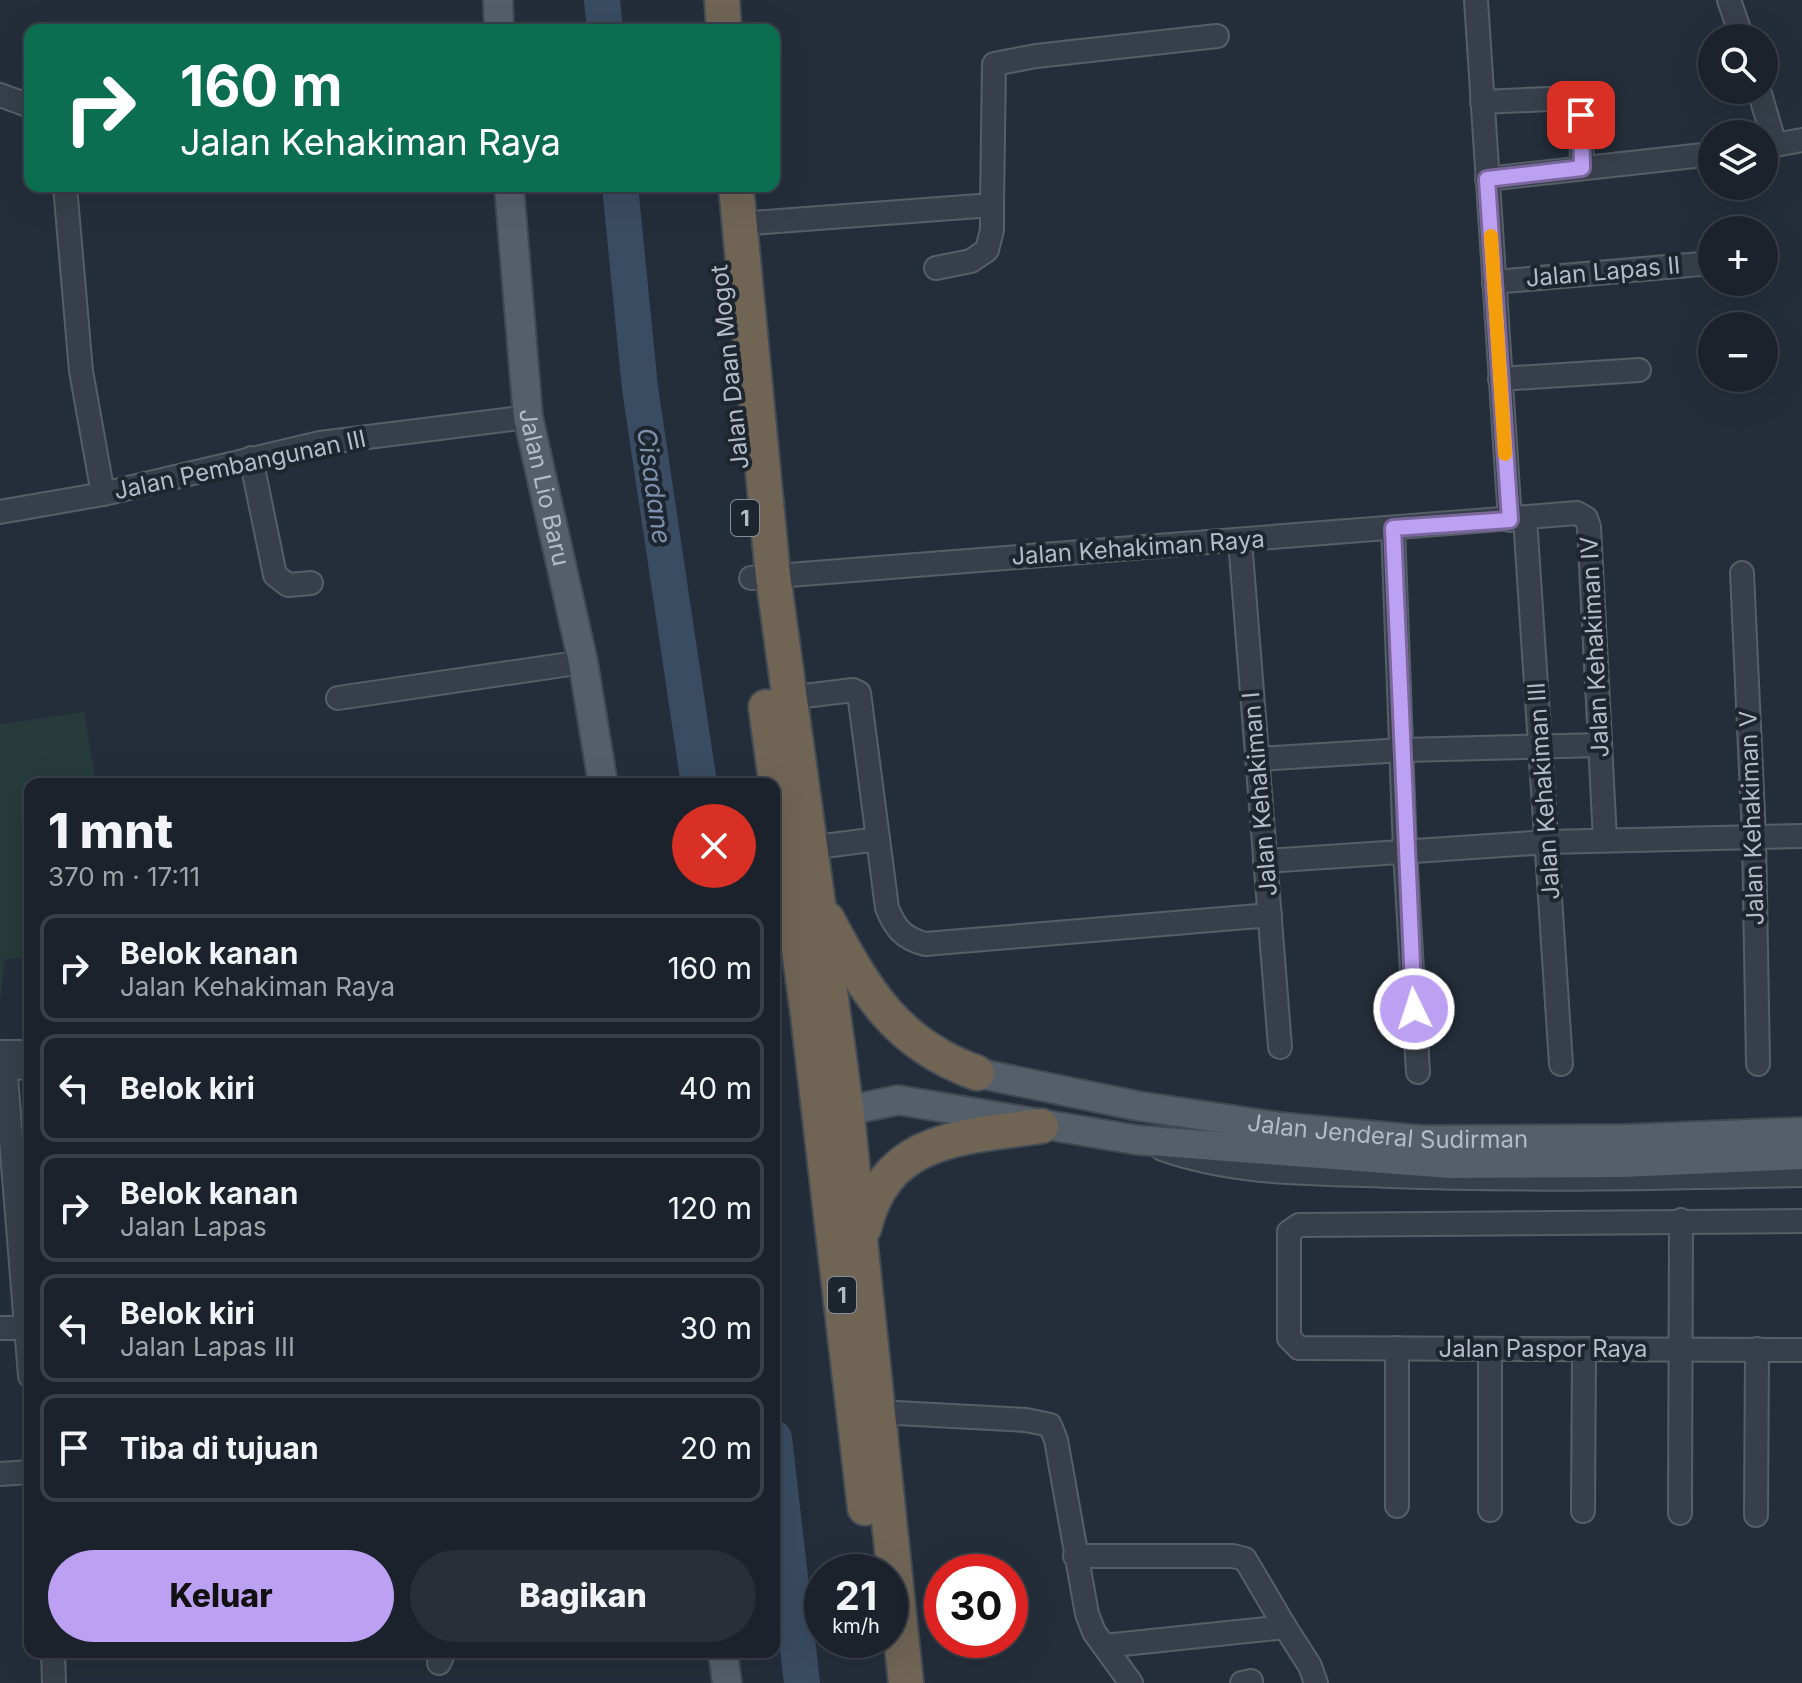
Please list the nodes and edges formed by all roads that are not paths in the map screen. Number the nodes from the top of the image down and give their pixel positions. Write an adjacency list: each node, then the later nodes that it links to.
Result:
1 (498, 0): 6 (main road)
2 (702, 0): 7 (highway)
3 (722, 0): 8 (highway)
4 (1476, 0): 12 (street, Jalan Kehakiman III)
5 (1729, 0): 9 (street)
6 (499, 24)
7 (704, 24)
8 (724, 24)
9 (1737, 24)
10 (1217, 36): 23 (street)
11 (0, 95): 13 (street)
12 (1482, 102): 17 (street); 18 (street, Jalan Kehakiman III)
13 (24, 104)
14 (1802, 140): 15 (street)
15 (1778, 144)
16 (1698, 156): 17 (street)
17 (1582, 168): 18 (street)
18 (1487, 179): 27 (street, Jalan Kehakiman III)
19 (66, 192): 32 (street)
20 (509, 192): 30 (main road, Jalan Lio Baru)
21 (715, 192): 38 (highway, Jalan Daan Mogot / 1)
22 (736, 192): 24 (highway, Jalan Daan Mogot / 1)
23 (992, 205): 24 (street); 26 (street)
24 (739, 224): 38 (highway, Jalan Daan Mogot / 1)
25 (1698, 264): 27 (street, Jalan Lapas II)
26 (936, 268)
27 (1494, 282): 29 (street, Jalan Kehakiman III)
28 (1639, 370): 29 (street)
29 (1500, 379): 34 (street, Jalan Kehakiman III)
30 (528, 417): 31 (street, Jalan Pembangunan III); 40 (main road, Jalan Lio Baru)
31 (251, 458): 32 (street, Jalan Pembangunan III); 39 (street)
32 (103, 494): 33 (street, Jalan Pembangunan III)
33 (0, 512)
34 (1517, 519): 35 (street, Jalan Kehakiman Raya); 43 (street, Jalan Kehakiman III); 44 (street, Jalan Kehakiman IV)
35 (1393, 528): 36 (street, Jalan Kehakiman Raya); 45 (street)
36 (1240, 540): 38 (street, Jalan Kehakiman Raya); 46 (street, Jalan Kehakiman I)
37 (1742, 573): 51 (street, Jalan Kehakiman V)
38 (762, 577): 42 (highway, Jalan Daan Mogot / 1); 48 (highway, Jalan Daan Mogot / 1)
39 (311, 583)
40 (583, 662): 41 (street); 47 (main road, Jalan Lio Baru)
41 (338, 698)
42 (788, 698): 52 (street); 55 (highway, Jalan Daan Mogot / 1)
43 (1540, 744): 44 (street); 45 (street); 54 (street, Jalan Kehakiman III)
44 (1600, 745): 53 (street, Jalan Kehakiman IV)
45 (1403, 750): 46 (street); 56 (street)
46 (1257, 759): 57 (street, Jalan Kehakiman I)
47 (602, 778)
48 (778, 778)
49 (780, 810): 73 (highway, Jalan Daan Mogot / 1)
50 (1802, 836): 51 (street)
51 (1754, 837): 53 (street); 64 (street, Jalan Kehakiman V)
52 (878, 839): 55 (street); 59 (street)
53 (1605, 840): 54 (street)
54 (1548, 842): 56 (street); 63 (street, Jalan Kehakiman III)
55 (809, 848): 58 (highway, Jalan Daan Mogot / 1)
56 (1405, 851): 57 (street); 66 (street)
57 (1265, 861): 59 (street, Jalan Kehakiman I)
58 (815, 898): 67 (highway); 68 (highway, Jalan Daan Mogot / 1)
59 (1270, 915): 60 (street, Jalan Kehakiman I)
60 (1280, 1047)
61 (24, 1054): 62 (street)
62 (2, 1060): 65 (street); 74 (street)
63 (1561, 1064)
64 (1758, 1064)
65 (24, 1066)
66 (1418, 1072)
67 (977, 1073): 70 (main road, Jalan Jenderal Sudirman)
68 (847, 1116): 69 (main road, Jalan Jenderal Sudirman); 73 (main road, Jalan Daan Mogot); 78 (highway, Jalan Daan Mogot / 1)
69 (1041, 1126): 71 (main road, Jalan Jenderal Sudirman); 78 (highway)
70 (1802, 1132)
71 (1137, 1140): 72 (main road, Jalan Jenderal Sudirman); 75 (street, Jalan Jenderal Sudirman)
72 (1802, 1155)
73 (827, 1168): 88 (highway, Jalan Daan Mogot / 1)
74 (6, 1172): 79 (street)
75 (1802, 1175)
76 (1681, 1220): 77 (street); 82 (street, Jalan Paspor Raya); 85 (street)
77 (1802, 1221)
78 (861, 1244): 88 (highway, Jalan Daan Mogot / 1)
79 (24, 1312)
80 (0, 1328): 81 (street)
81 (24, 1328)
82 (1397, 1348): 83 (street, Jalan Paspor Raya); 91 (street)
83 (1490, 1349): 84 (street, Jalan Paspor Raya); 92 (street)
84 (1584, 1349): 85 (street, Jalan Paspor Raya); 93 (street)
85 (1681, 1349): 86 (street, Jalan Paspor Raya); 94 (street)
86 (1757, 1349): 87 (street, Jalan Paspor Raya); 95 (street)
87 (1802, 1350)
88 (871, 1430): 96 (highway, Jalan Daan Mogot / 1); 97 (street); 106 (highway, Jalan Daan Mogot / 1)
89 (24, 1472): 90 (street)
90 (0, 1474)
91 (1397, 1506)
92 (1490, 1510)
93 (1583, 1511)
94 (1680, 1513)
95 (1756, 1515)
96 (872, 1554)
97 (1075, 1556): 98 (street); 99 (street)
98 (1285, 1627): 99 (street); 108 (street)
99 (1104, 1646): 107 (street)
100 (53, 1658): 103 (street)
101 (724, 1658): 104 (main road)
102 (882, 1658): 105 (highway)
103 (54, 1683)
104 (727, 1683)
105 (884, 1683)
106 (906, 1683)
107 (1131, 1683)
108 (1316, 1683)

